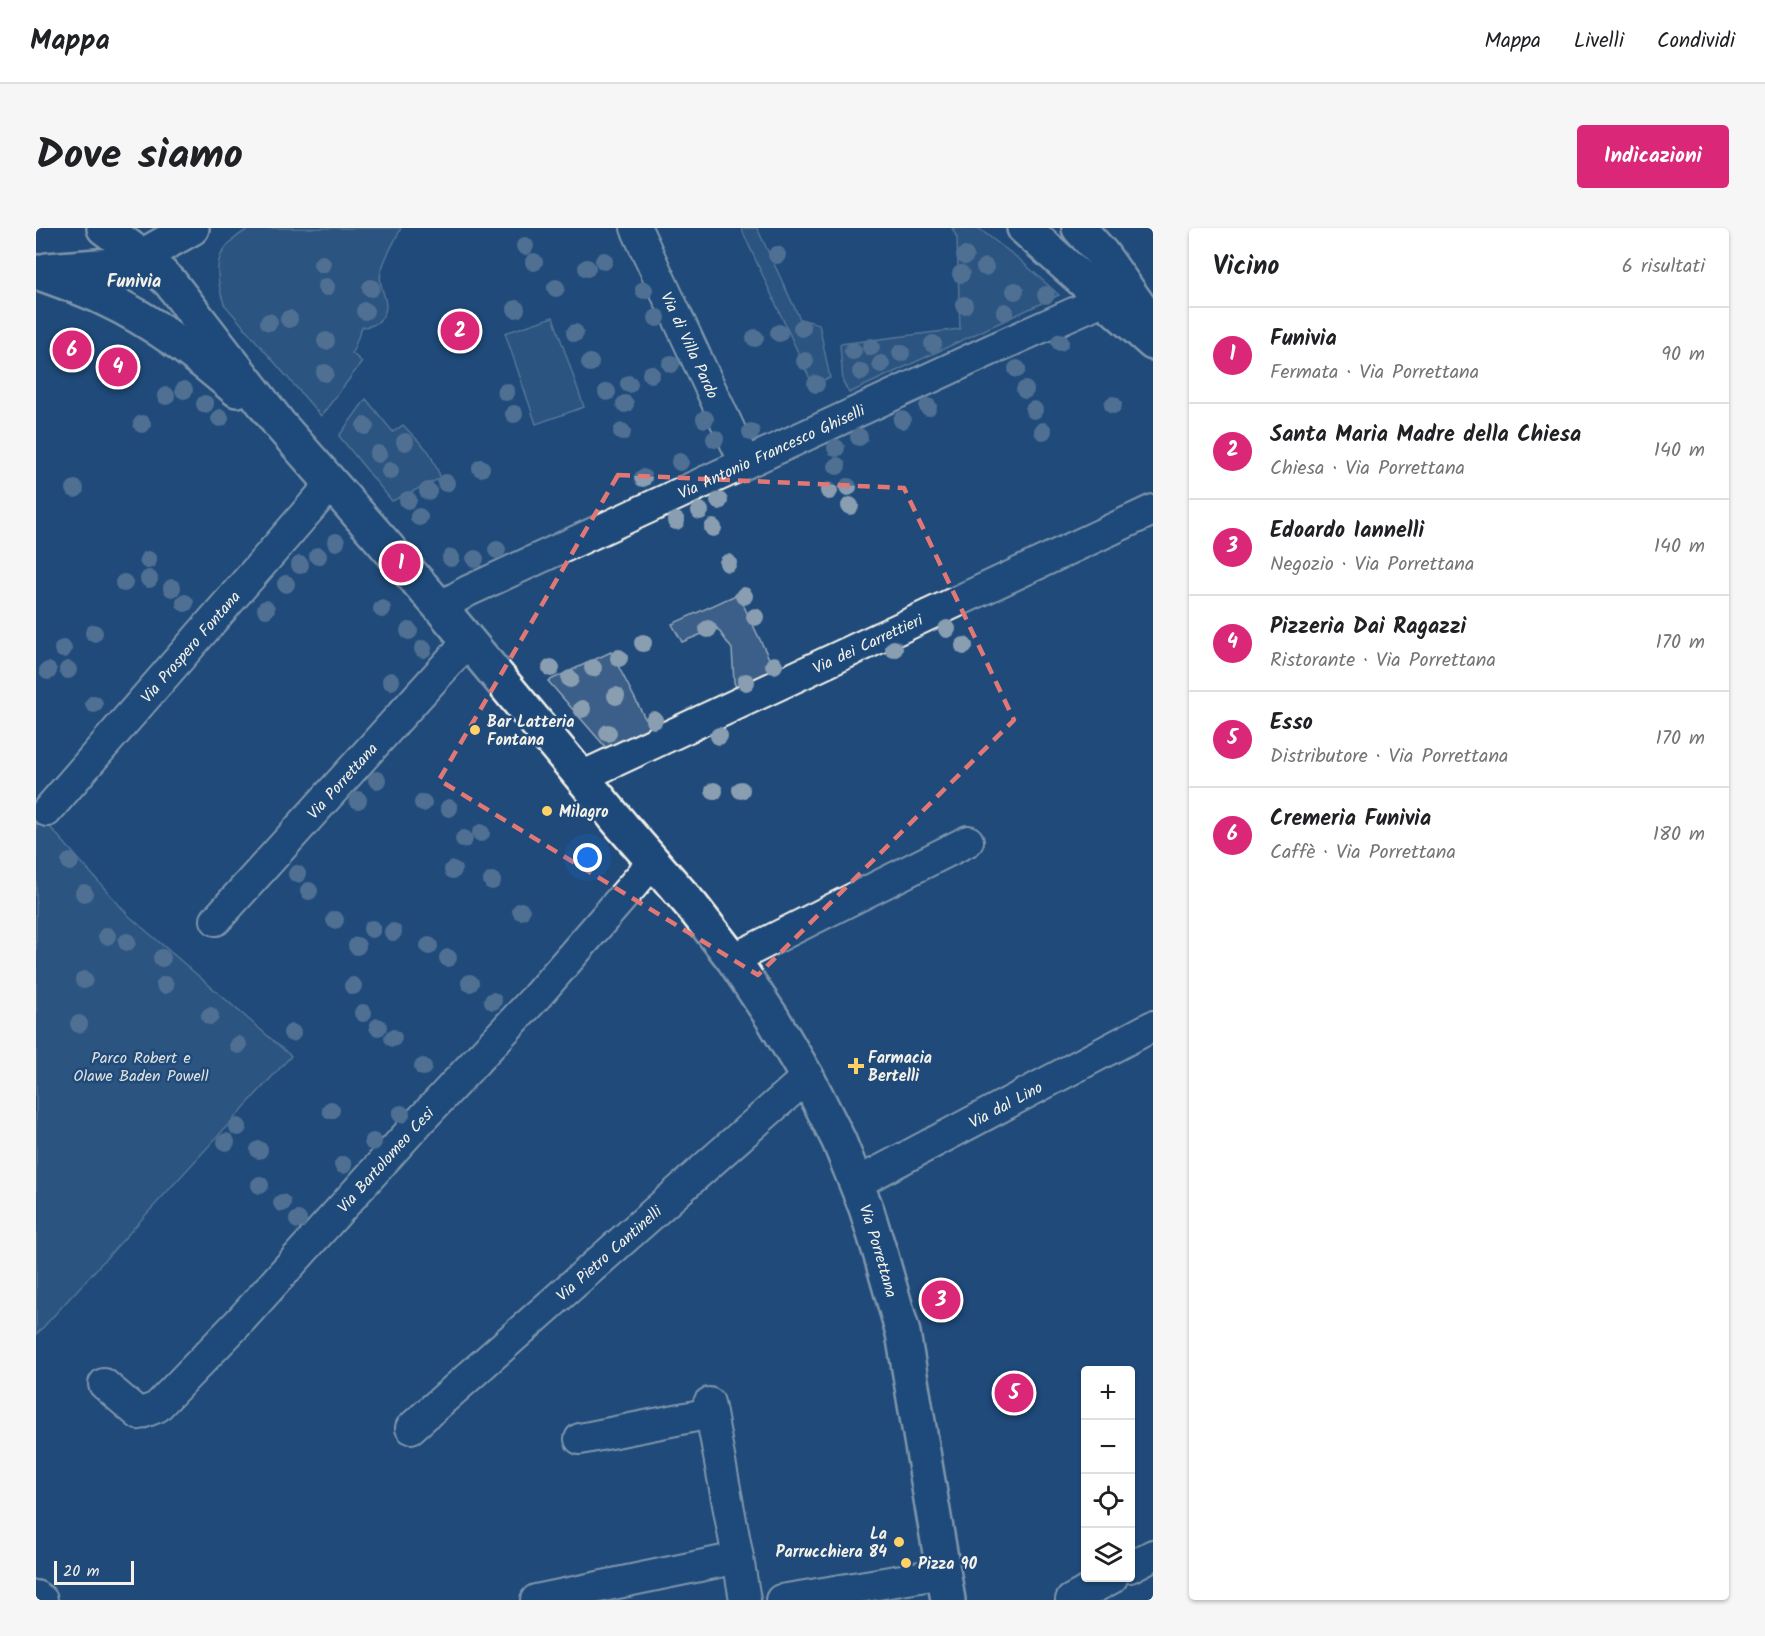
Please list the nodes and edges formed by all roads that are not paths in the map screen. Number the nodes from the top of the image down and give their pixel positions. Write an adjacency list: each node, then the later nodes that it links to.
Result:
1 (104, 228): 6 (main road, Via Porrettana)
2 (192, 228): 6 (main road)
3 (636, 228): 12 (street, Via di Villa Pardo)
4 (1024, 228): 8 (main road)
5 (1079, 228): 9 (main road)
6 (143, 257): 7 (main road); 11 (main road, Via Porrettana)
7 (36, 271): 11 (main road, Via Porrettana)
8 (1103, 300): 10 (main road); 12 (street, Via Antonio Francesco Ghiselli)
9 (1153, 326)
10 (1153, 343)
11 (280, 425): 13 (main road, Via Porrettana)
12 (745, 463): 15 (street, Via Antonio Francesco Ghiselli)
13 (332, 483): 15 (main road, Via Porrettana); 18 (street, Via Prospero Fontana)
14 (1153, 510): 17 (street, Via dei Carrettieri)
15 (440, 607): 16 (main road, Via Porrettana)
16 (468, 641): 17 (main road, Via Porrettana); 21 (street, Via Porrettana)
17 (581, 777): 20 (main road, Via Porrettana)
18 (47, 811)
19 (968, 841): 22 (street)
20 (653, 862): 22 (main road, Via Porrettana); 26 (street, Via Bartolomeo Cesi)
21 (216, 920)
22 (733, 959): 24 (main road, Via Porrettana)
23 (1151, 1032): 25 (street, Via dal Lino)
24 (807, 1077): 25 (main road, Via Porrettana); 27 (street, Via Pietro Cantinelli)
25 (857, 1184): 33 (main road, Via Porrettana)
26 (104, 1384)
27 (411, 1428)
28 (580, 1439): 30 (street)
29 (1153, 1555): 31 (street)
30 (738, 1558): 36 (street); 37 (street)
31 (1135, 1565)
32 (1105, 1582): 39 (street)
33 (946, 1586): 38 (street, Via Porrettana)
34 (36, 1596): 35 (street)
35 (42, 1600)
36 (537, 1600)
37 (746, 1600)
38 (781, 1600)
39 (1071, 1600)

